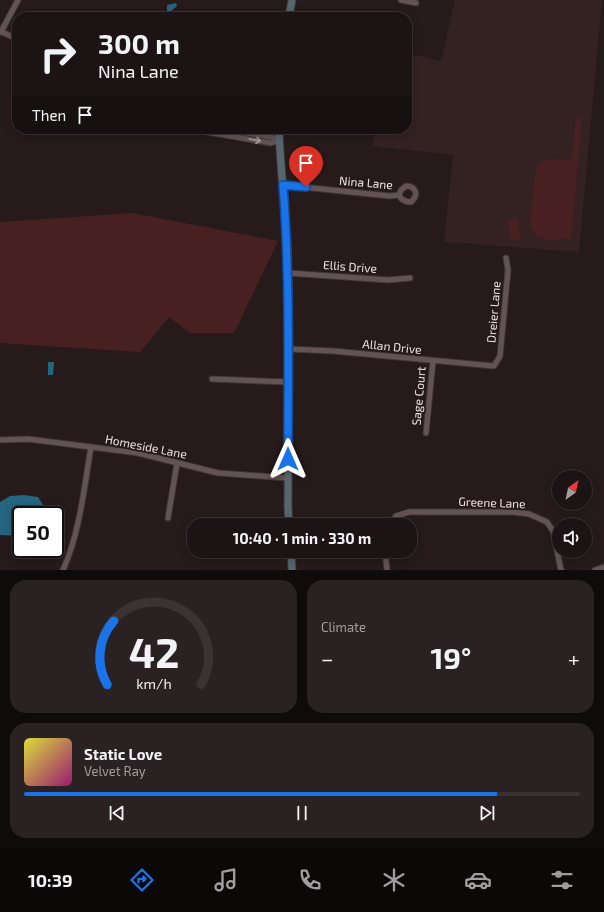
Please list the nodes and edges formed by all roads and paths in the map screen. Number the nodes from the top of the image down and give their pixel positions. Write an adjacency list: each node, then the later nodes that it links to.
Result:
1 (18, 0): 6 (street)
2 (292, 0): 5 (main road)
3 (401, 0): 4 (street)
4 (416, 3)
5 (290, 12)
6 (0, 32): 7 (street)
7 (12, 37)
8 (219, 134): 11 (street, one-way to 11)
9 (258, 134): 11 (street)
10 (279, 134): 11 (main road)
11 (280, 140): 12 (main road)
12 (283, 185): 13 (street, Nina Lane); 15 (main road)
13 (399, 195)
14 (506, 258): 19 (street, Dreier Lane)
15 (288, 273): 16 (street, Ellis Drive); 17 (main road)
16 (410, 278)
17 (288, 349): 18 (street, Allan Drive); 21 (main road)
18 (432, 361): 19 (street, Allan Drive); 22 (street, Sage Court)
19 (494, 366)
20 (212, 379): 21 (street)
21 (288, 382): 26 (main road)
22 (426, 433)
23 (0, 440): 24 (street, Homeside Lane)
24 (91, 447): 25 (street, Homeside Lane); 33 (street)
25 (177, 463): 26 (street, Homeside Lane); 27 (street)
26 (288, 478): 28 (main road)
27 (168, 518)
28 (289, 518)
29 (394, 518): 36 (street, Greene Lane)
30 (291, 558): 34 (main road)
31 (386, 558): 35 (street)
32 (604, 567): 37 (street)
33 (63, 570)
34 (292, 570)
35 (387, 570)
36 (561, 570)
37 (595, 570)

